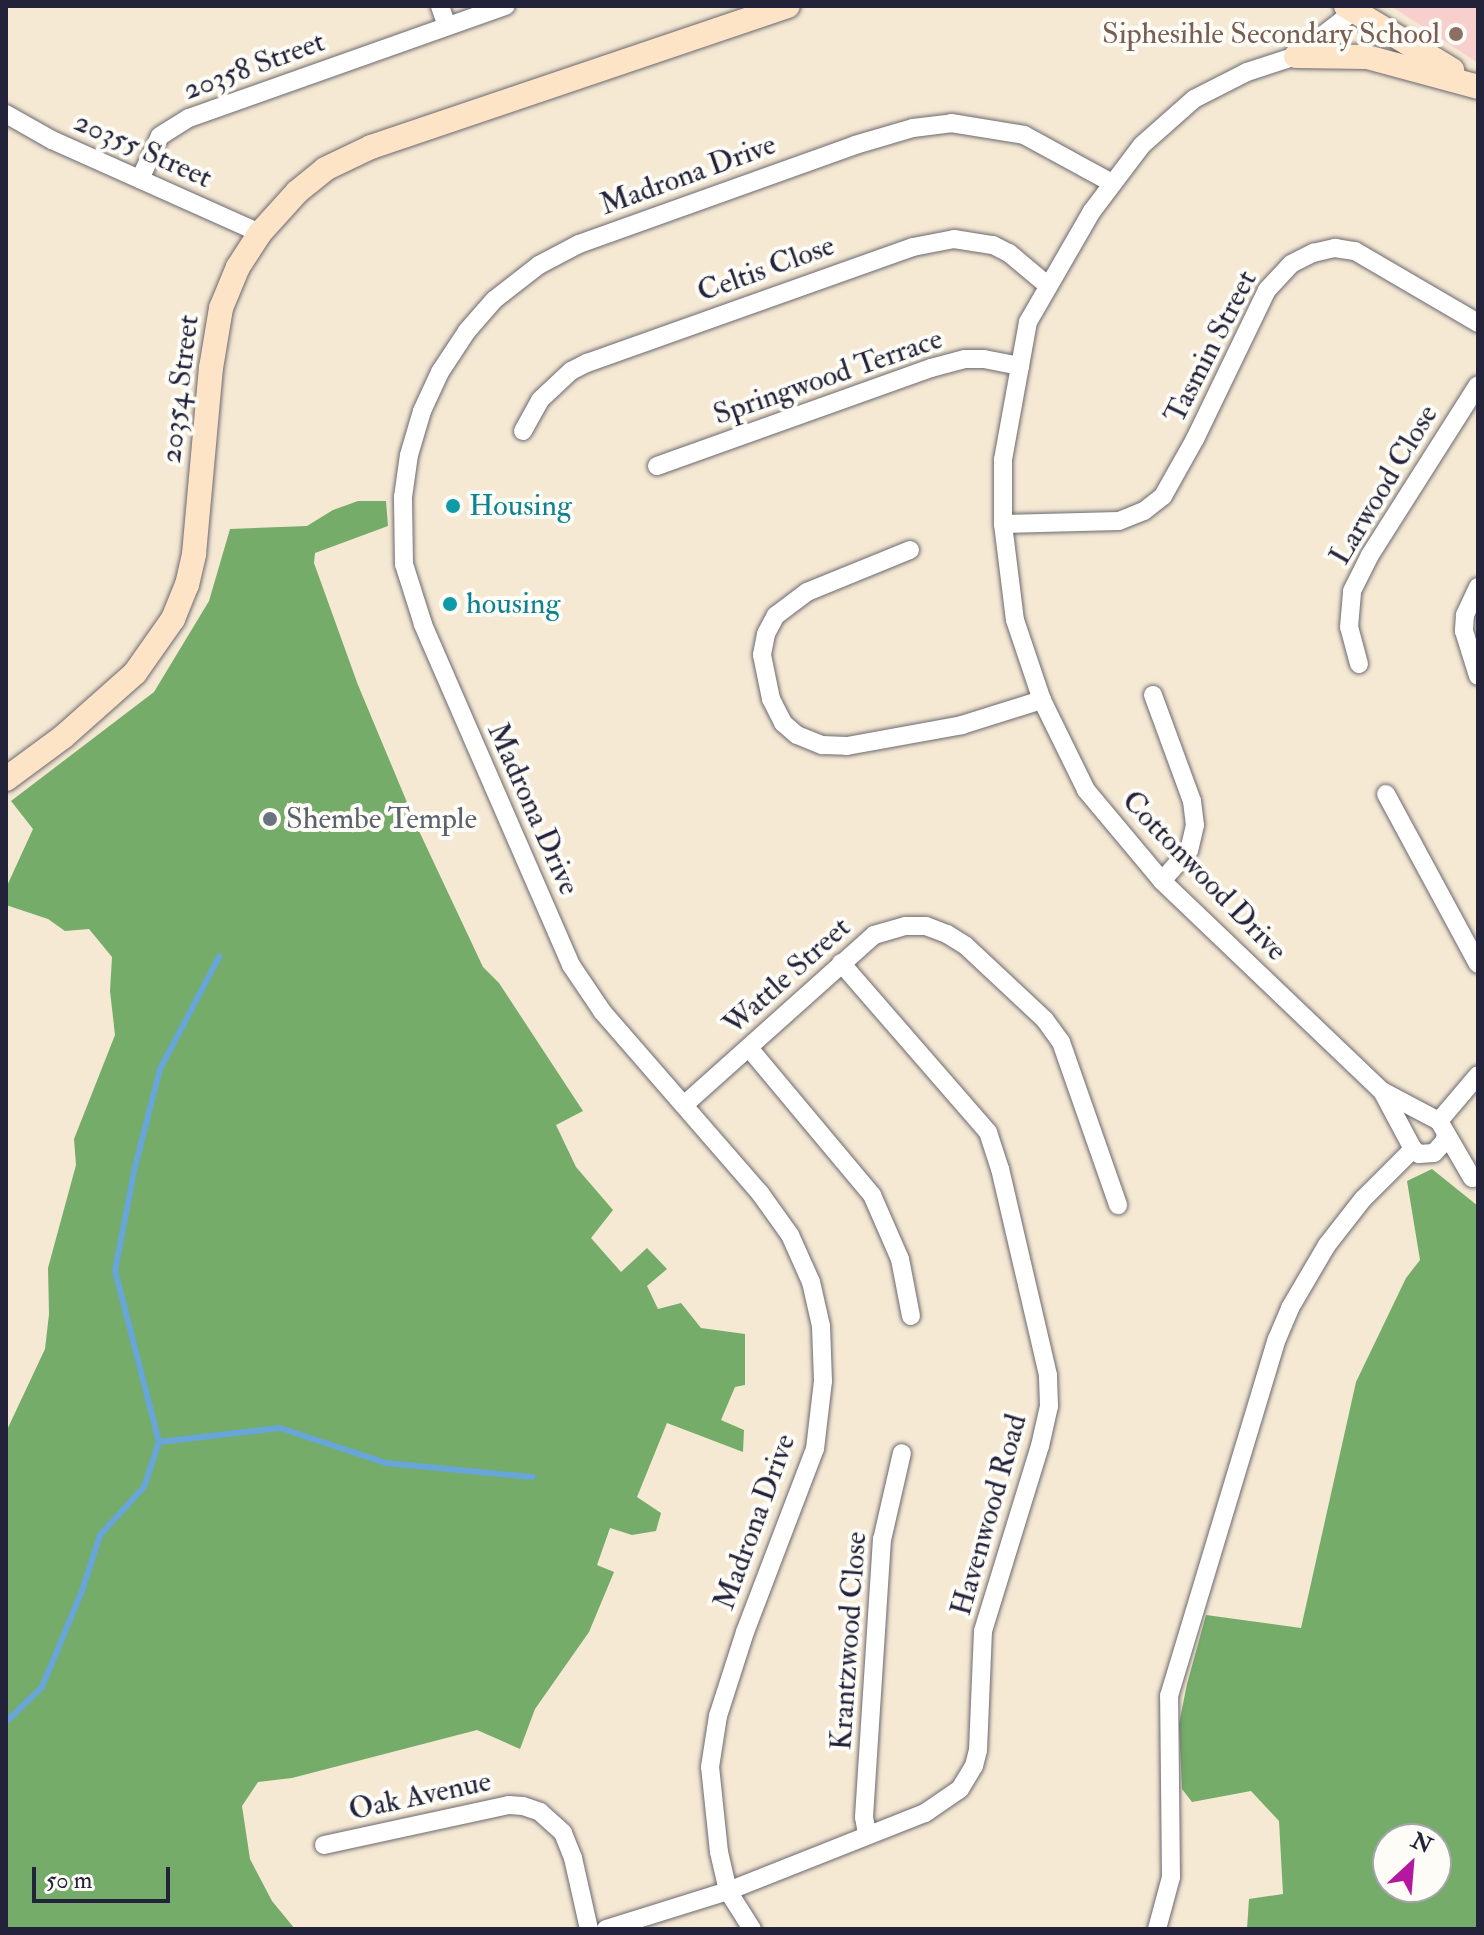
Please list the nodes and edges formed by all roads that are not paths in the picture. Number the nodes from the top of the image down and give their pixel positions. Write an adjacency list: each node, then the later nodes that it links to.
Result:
1 (440, 6): 5 (street)
2 (506, 6): 5 (street, 20358 Street)
3 (788, 6): 11 (street, 20354 Street)
4 (1350, 9): 6 (street, Cottonwood Drive); 7 (street)
5 (447, 26): 9 (street, 20358 Street)
6 (1296, 56): 7 (street); 10 (street, Cottonwood Drive)
7 (1478, 86)
8 (6, 114): 9 (street, 20355 Street)
9 (140, 179): 11 (street, 20355 Street)
10 (1112, 183): 12 (street, Cottonwood Drive); 33 (street, Madrona Drive)
11 (260, 233): 25 (street, 20354 Street)
12 (1047, 285): 14 (street, Cottonwood Drive); 16 (street, Celtis Close)
13 (1478, 323): 18 (street, Tasmin Street)
14 (1020, 366): 17 (street, Springwood Terrace); 18 (street, Cottonwood Drive)
15 (1478, 385): 21 (street, Larwood Close)
16 (523, 431)
17 (657, 466)
18 (1003, 524): 24 (street, Cottonwood Drive)
19 (910, 550): 24 (street)
20 (1478, 587): 22 (street)
21 (1359, 664)
22 (1478, 676)
23 (1153, 695): 27 (street)
24 (1042, 700): 27 (street, Cottonwood Drive)
25 (6, 779)
26 (1386, 794): 29 (street)
27 (1162, 881): 32 (street, Cottonwood Drive)
28 (841, 963): 30 (street, Wattle Street); 37 (street, Wattle Street); 40 (street, Havenwood Road)
29 (1478, 964)
30 (749, 1048): 33 (street, Wattle Street); 38 (street)
31 (1478, 1075): 34 (street)
32 (1382, 1091): 34 (street, Cottonwood Drive); 35 (street, Cottonwood Drive)
33 (684, 1105): 42 (street, Madrona Drive)
34 (1437, 1124): 35 (street); 35 (street); 36 (street, Cottonwood Drive)
35 (1417, 1146): 36 (street, Cottonwood Drive); 46 (street)
36 (1475, 1181)
37 (1118, 1205)
38 (911, 1316)
39 (902, 1453): 40 (street, Krantzwood Close)
40 (867, 1834): 42 (street, Havenwood Road)
41 (324, 1845): 43 (street, Oak Avenue)
42 (728, 1891): 44 (street, Havenwood Road); 45 (street, Madrona Drive)
43 (589, 1929)
44 (606, 1929)
45 (752, 1929)
46 (1157, 1929)

